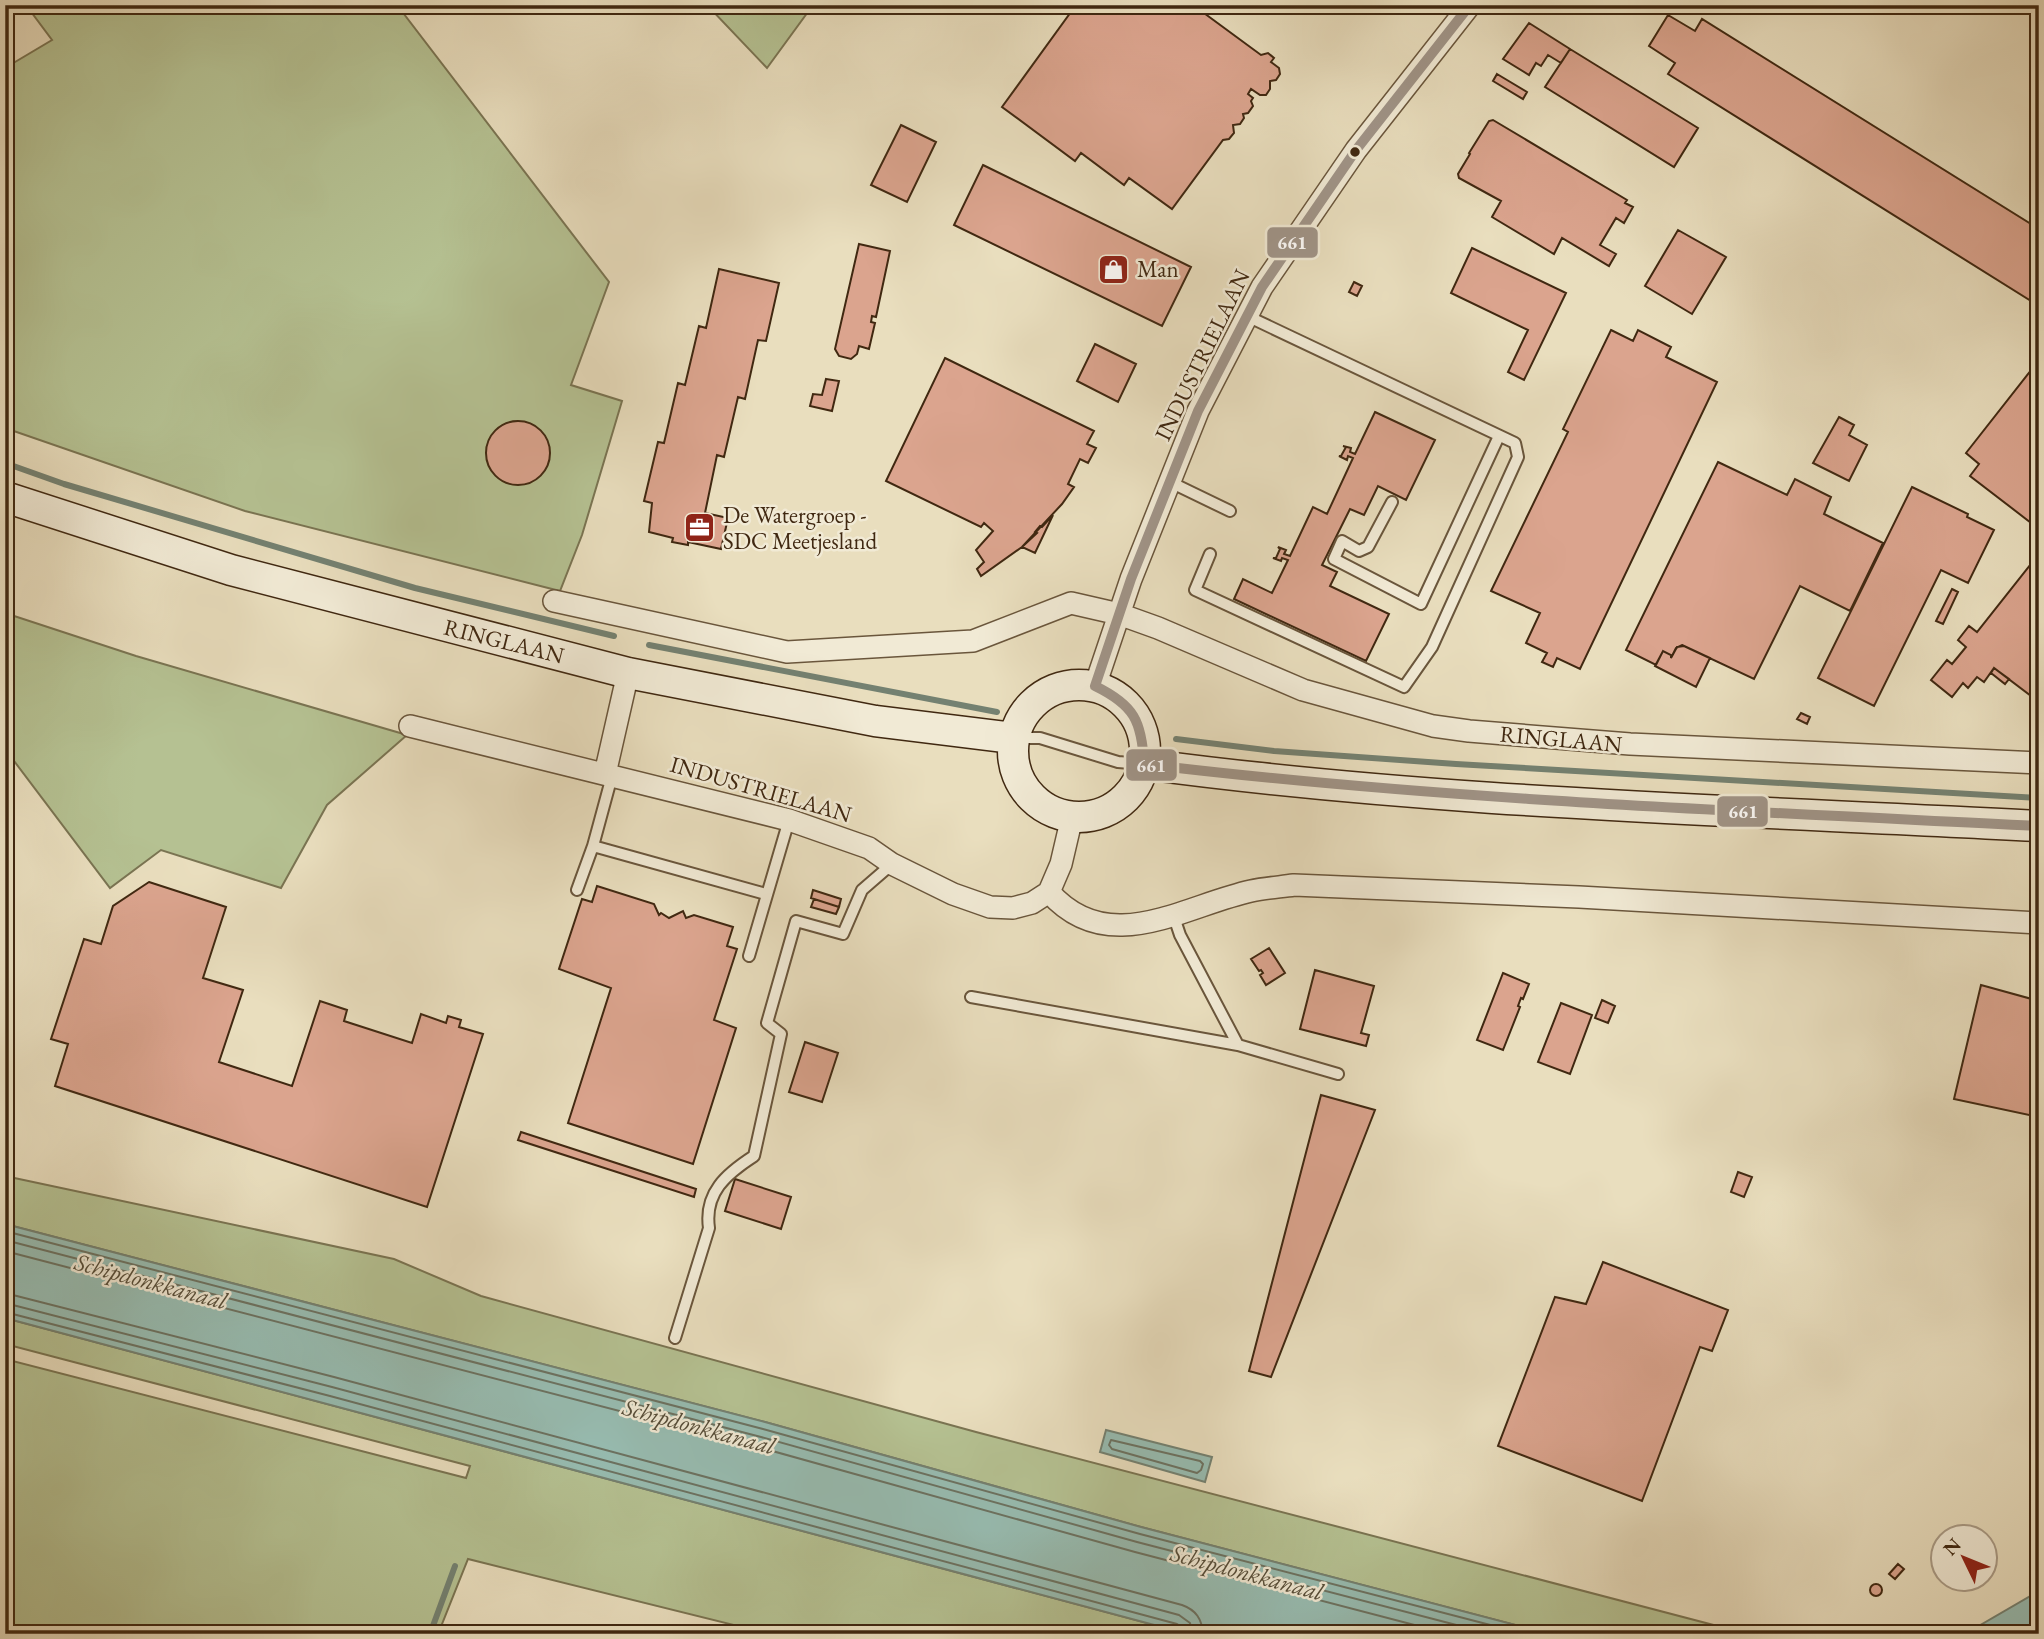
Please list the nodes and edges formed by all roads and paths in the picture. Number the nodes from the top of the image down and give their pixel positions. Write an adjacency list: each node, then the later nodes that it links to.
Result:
1 (1470, 5): 2 (street, INDUSTRIELAAN)
2 (1247, 316): 3 (lane); 4 (street, INDUSTRIELAAN)
3 (1499, 436): 6 (lane); 8 (lane)
4 (1170, 482): 7 (lane); 10 (street, INDUSTRIELAAN)
5 (5, 497): 11 (main road, RINGLAAN)
6 (1392, 502)
7 (1230, 511)
8 (1210, 554)
9 (554, 601): 10 (street)
10 (1119, 614): 12 (street, INDUSTRIELAAN); 15 (street, RINGLAAN)
11 (628, 673): 14 (main road, RINGLAAN); 17 (street)
12 (1095, 686): 14 (main road); 16 (main road)
13 (410, 726): 17 (street, INDUSTRIELAAN)
14 (1013, 738): 16 (lane); 18 (main road)
15 (2031, 763)
16 (1144, 764): 18 (main road); 20 (main road)
17 (609, 775): 19 (street, INDUSTRIELAAN); 21 (lane)
18 (1072, 817): 24 (street)
19 (789, 820): 22 (street, INDUSTRIELAAN); 25 (lane)
20 (2039, 826)
21 (593, 846): 23 (lane); 25 (lane)
22 (892, 864): 24 (street, INDUSTRIELAAN); 32 (lane)
23 (577, 890)
24 (1049, 892): 26 (street)
25 (766, 894): 28 (lane)
26 (1174, 917): 27 (street); 30 (lane)
27 (2039, 923)
28 (750, 956)
29 (971, 997): 30 (lane)
30 (1238, 1045): 31 (lane)
31 (1338, 1074)
32 (675, 1338)

